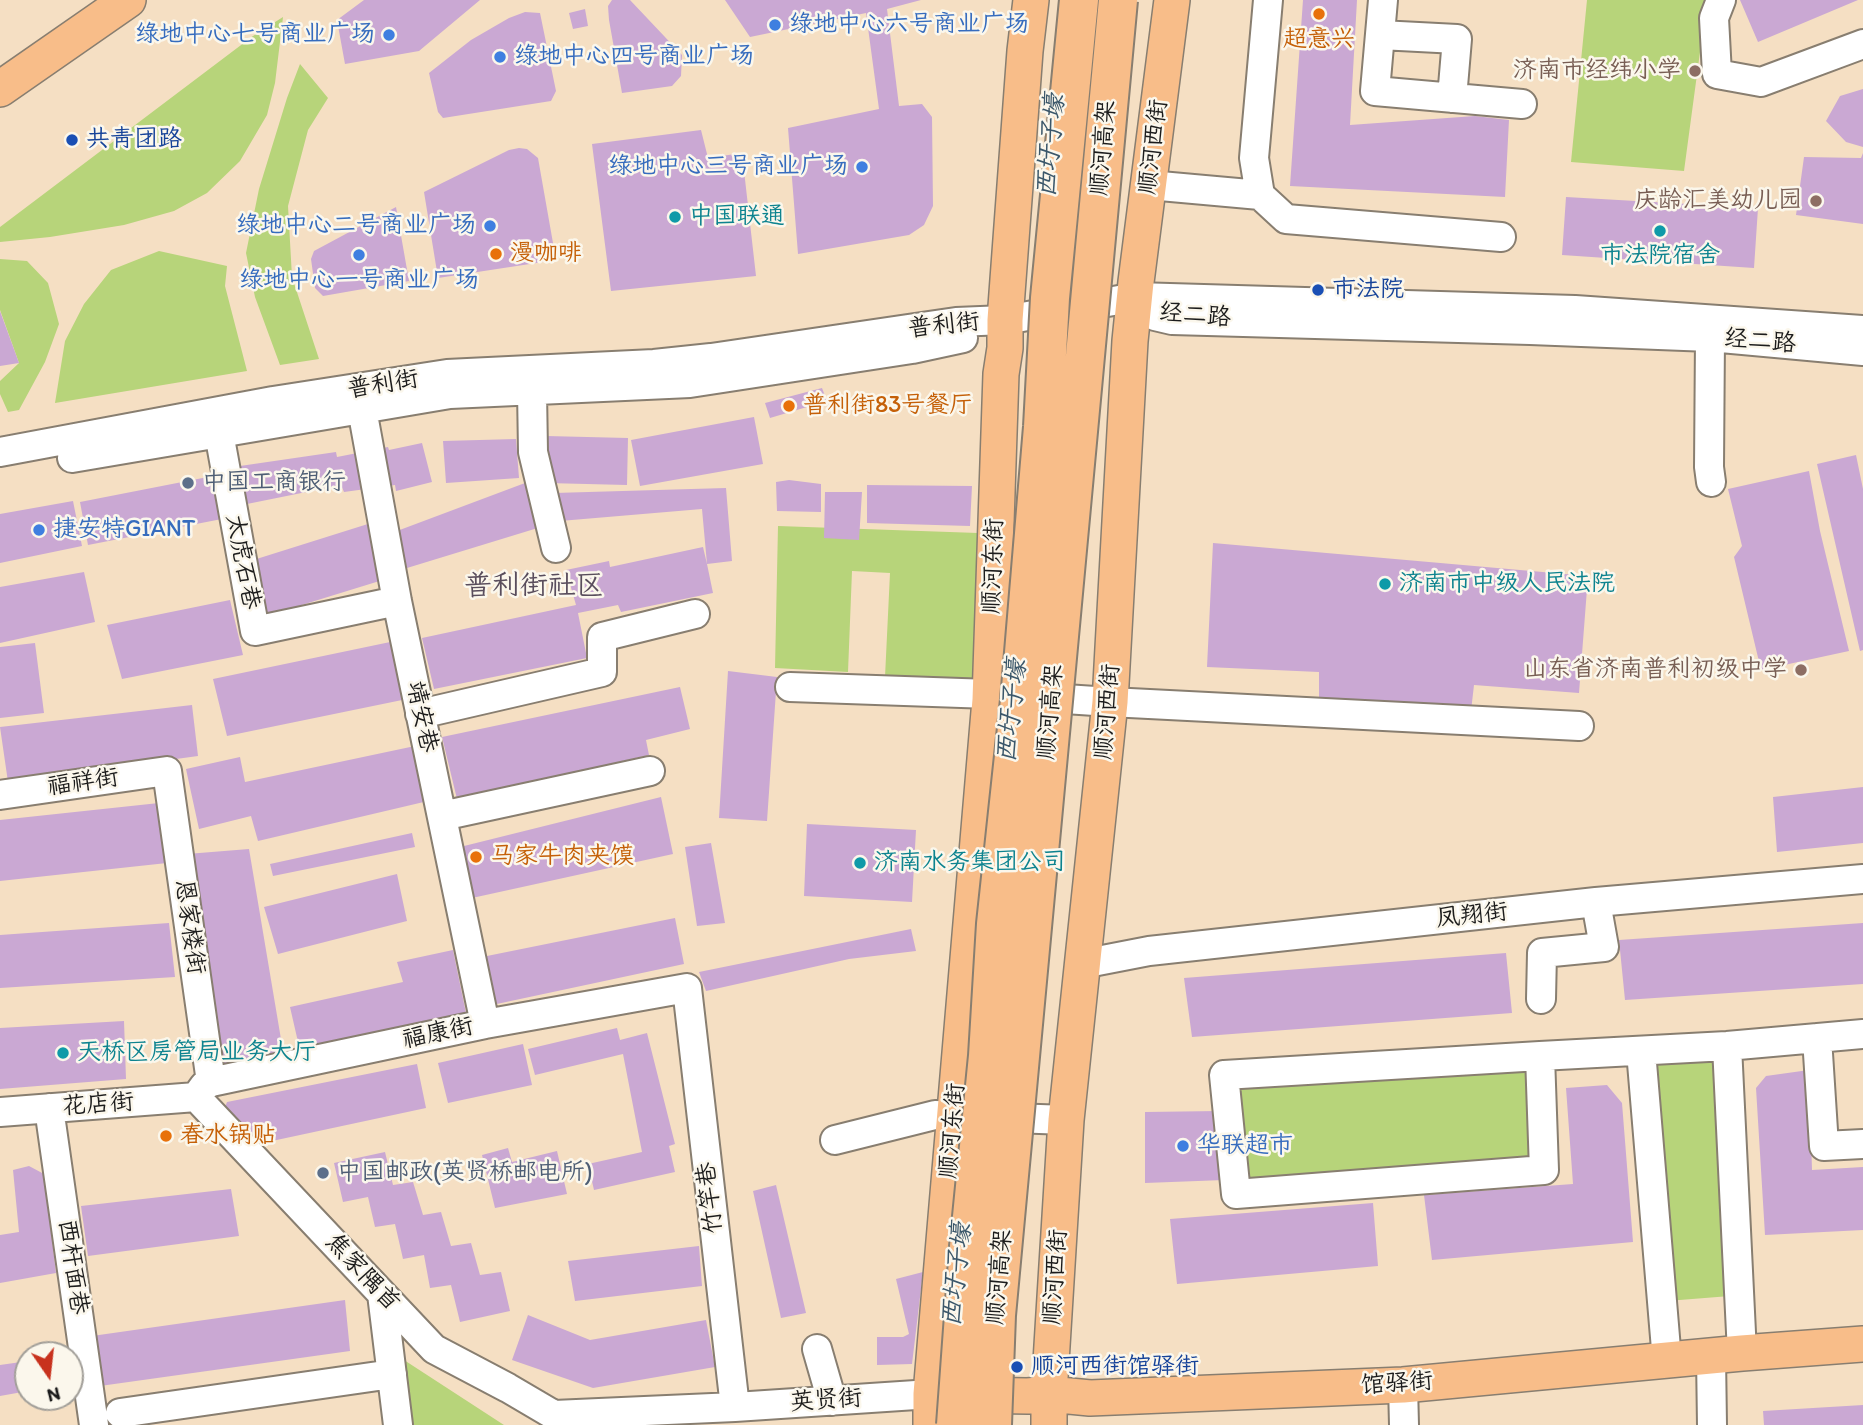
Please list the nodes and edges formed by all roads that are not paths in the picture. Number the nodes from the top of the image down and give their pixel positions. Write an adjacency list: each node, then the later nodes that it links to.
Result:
1 (128, 0): 13 (main road)
2 (1031, 0): 20 (main road, 顺河东街)
3 (1058, 0): 35 (highway, bridge)
4 (1079, 0): 35 (highway, 顺河高架, bridge)
5 (1118, 0): 35 (highway, 顺河高架, bridge)
6 (1141, 0): 35 (highway, bridge)
7 (1172, 0): 16 (main road, 顺河西街)
8 (1268, 0): 17 (street)
9 (1383, 0): 11 (street)
10 (1721, 0): 12 (street)
11 (1380, 35): 14 (street); 14 (street)
12 (1863, 44)
13 (0, 89)
14 (1452, 98): 15 (street)
15 (1521, 104)
16 (1149, 185): 17 (street); 19 (main road, 顺河西街)
17 (1260, 195): 18 (street)
18 (1501, 237)
19 (1136, 296): 20 (street); 21 (street, 经二路); 22 (street, 经二路); 34 (main road, 顺河西街)
20 (1005, 320): 24 (street, 普利街); 27 (street, 普利街); 35 (main road, 顺河东街)
21 (1863, 330)
22 (1710, 337): 23 (street, 经二路); 29 (street)
23 (1863, 351)
24 (532, 391): 25 (street, 普利街); 30 (street)
25 (362, 409): 26 (street, 普利街); 31 (street, 靖安巷)
26 (219, 433): 28 (street, 普利街); 31 (street, 太虎石巷)
27 (0, 452)
28 (0, 470)
29 (1712, 482)
30 (556, 548)
31 (397, 601): 36 (street, 靖安巷)
32 (695, 614): 36 (street)
33 (790, 687): 35 (street)
34 (1110, 702): 35 (street); 37 (street); 44 (main road, 顺河西街)
35 (1024, 704): 56 (main road, 顺河东街); 71 (highway, 顺河高架, bridge); 75 (highway, 顺河高架, bridge)
36 (420, 714): 41 (street, 靖安巷)
37 (1579, 726)
38 (167, 771): 40 (street, 福祥街); 53 (street, 恩家楼街)
39 (650, 771): 41 (street)
40 (0, 795)
41 (442, 816): 47 (street, 靖安巷)
42 (1863, 879): 43 (street, 凤翔街)
43 (1597, 902): 44 (street, 凤翔街); 46 (street)
44 (1082, 964): 57 (main road, 顺河西街)
45 (687, 988): 47 (street, 福康街); 68 (street, 竹竿巷)
46 (1541, 999)
47 (485, 1024): 53 (street, 福康街)
48 (1863, 1034): 49 (street)
49 (1817, 1038): 50 (street); 59 (street)
50 (1727, 1046): 51 (street); 63 (street)
51 (1641, 1051): 52 (street); 64 (street)
52 (1541, 1056): 52 (street)
53 (203, 1090): 54 (street, 花店街); 60 (street, 焦家隅首)
54 (49, 1108): 55 (street, 花店街); 73 (street, 西杆面巷)
55 (0, 1112)
56 (954, 1115): 57 (street); 58 (street); 71 (main road, 顺河东街)
57 (1066, 1120): 69 (main road, 顺河西街)
58 (835, 1140)
59 (1863, 1144)
60 (382, 1294): 65 (street); 72 (street, 焦家隅首)
61 (1863, 1344): 63 (main road, 馆驿街)
62 (817, 1349): 67 (street)
63 (1726, 1355): 64 (main road, 馆驿街); 77 (street)
64 (1667, 1361): 66 (main road, 馆驿街)
65 (392, 1374): 70 (street); 74 (street)
66 (1403, 1385): 69 (main road, 馆驿街); 76 (street)
67 (832, 1401): 68 (street, 英贤街); 71 (street, 英贤街)
68 (735, 1407): 72 (street, 英贤街)
69 (1049, 1410): 71 (main road, 馆驿街)
70 (120, 1413)
71 (938, 1414)
72 (554, 1415)
73 (94, 1425)
74 (398, 1425)
75 (992, 1425)
76 (1404, 1425)
77 (1712, 1425)

